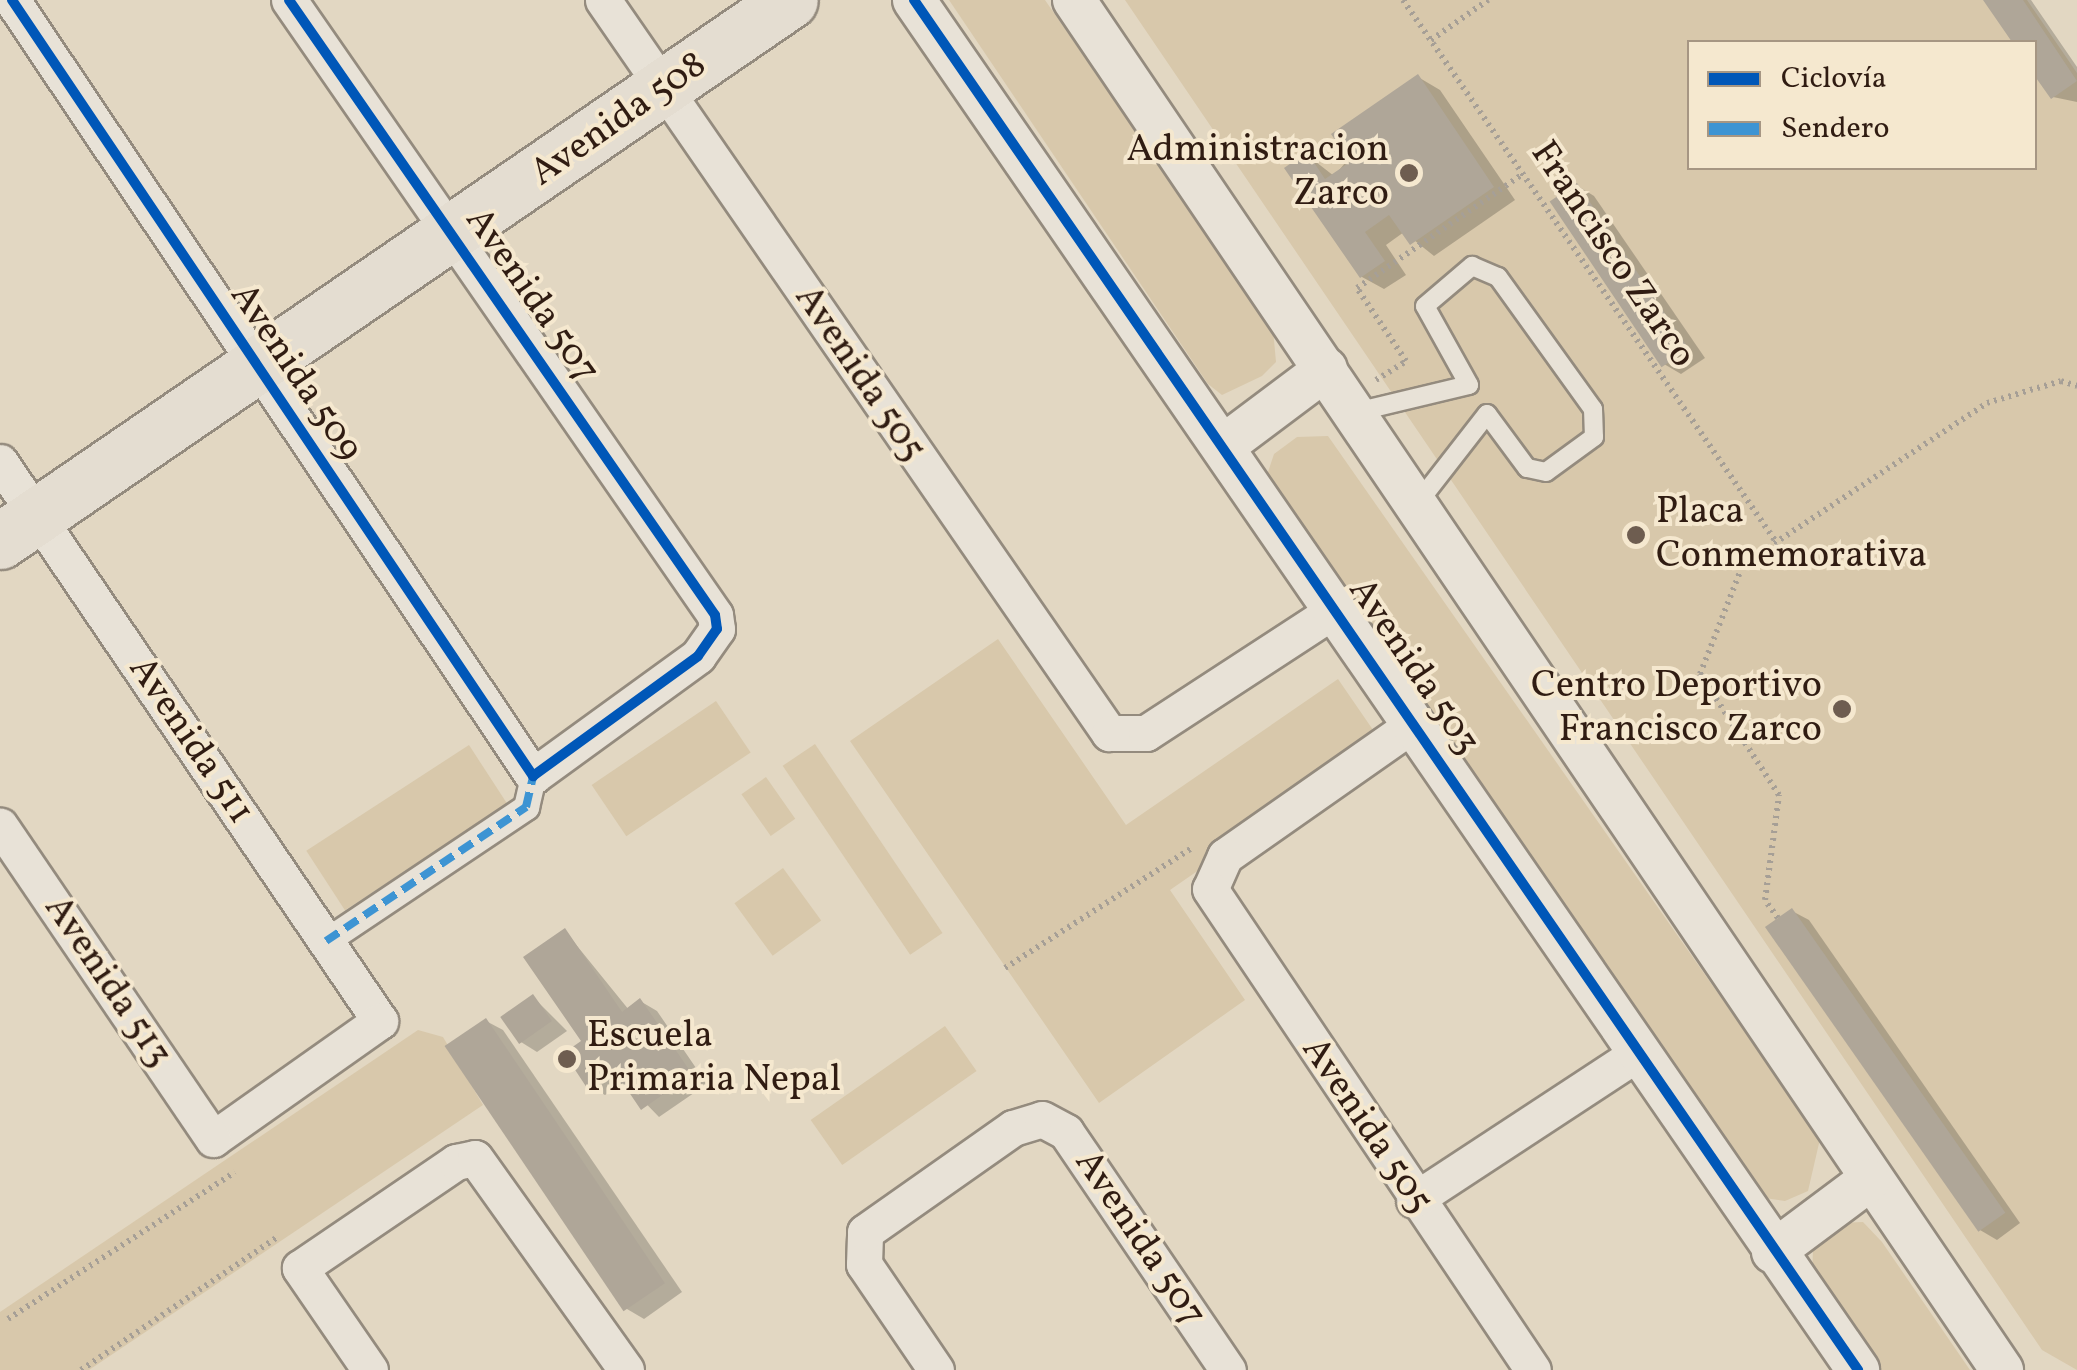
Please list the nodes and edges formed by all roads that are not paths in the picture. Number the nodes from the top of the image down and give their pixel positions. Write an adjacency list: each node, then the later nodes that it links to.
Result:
1 (12, 0): 9 (street, Avenida 509)
2 (289, 0): 8 (street, Avenida 507)
3 (603, 0): 7 (street, Avenida 505)
4 (790, 0): 7 (main road, Avenida 508)
5 (914, 0): 14 (street, Avenida 503)
6 (1074, 0): 10 (street)
7 (664, 89): 8 (main road, Avenida 508); 18 (street, Avenida 505)
8 (451, 236): 9 (main road, Avenida 508); 20 (street, Avenida 507)
9 (255, 368): 17 (main road, Avenida 508); 20 (street, Avenida 509)
10 (1326, 369): 12 (street); 14 (street)
11 (1469, 385): 12 (lane); 13 (lane); 13 (lane)
12 (1364, 397): 16 (street)
13 (1487, 414): 16 (lane)
14 (1226, 444): 18 (street, Avenida 503)
15 (0, 462): 17 (street, Avenida 511)
16 (1417, 504): 25 (street)
17 (18, 528): 22 (street, Avenida 511)
18 (1338, 608): 19 (street, Avenida 503)
19 (1415, 723): 24 (street, Avenida 503); 26 (street, Avenida 505)
20 (533, 776): 22 (street)
21 (0, 826): 23 (street, Avenida 513)
22 (326, 942): 23 (street, Avenida 511)
23 (380, 1021)
24 (1638, 1053): 26 (street); 27 (street, Avenida 503)
25 (1868, 1181): 27 (street); 34 (street)
26 (1414, 1200): 32 (street, Avenida 505)
27 (1774, 1252): 33 (street, Avenida 503)
28 (370, 1370): 29 (street)
29 (626, 1370)
30 (936, 1370): 31 (street, Avenida 507)
31 (1228, 1370)
32 (1533, 1370)
33 (1858, 1370)
34 (2002, 1370)

